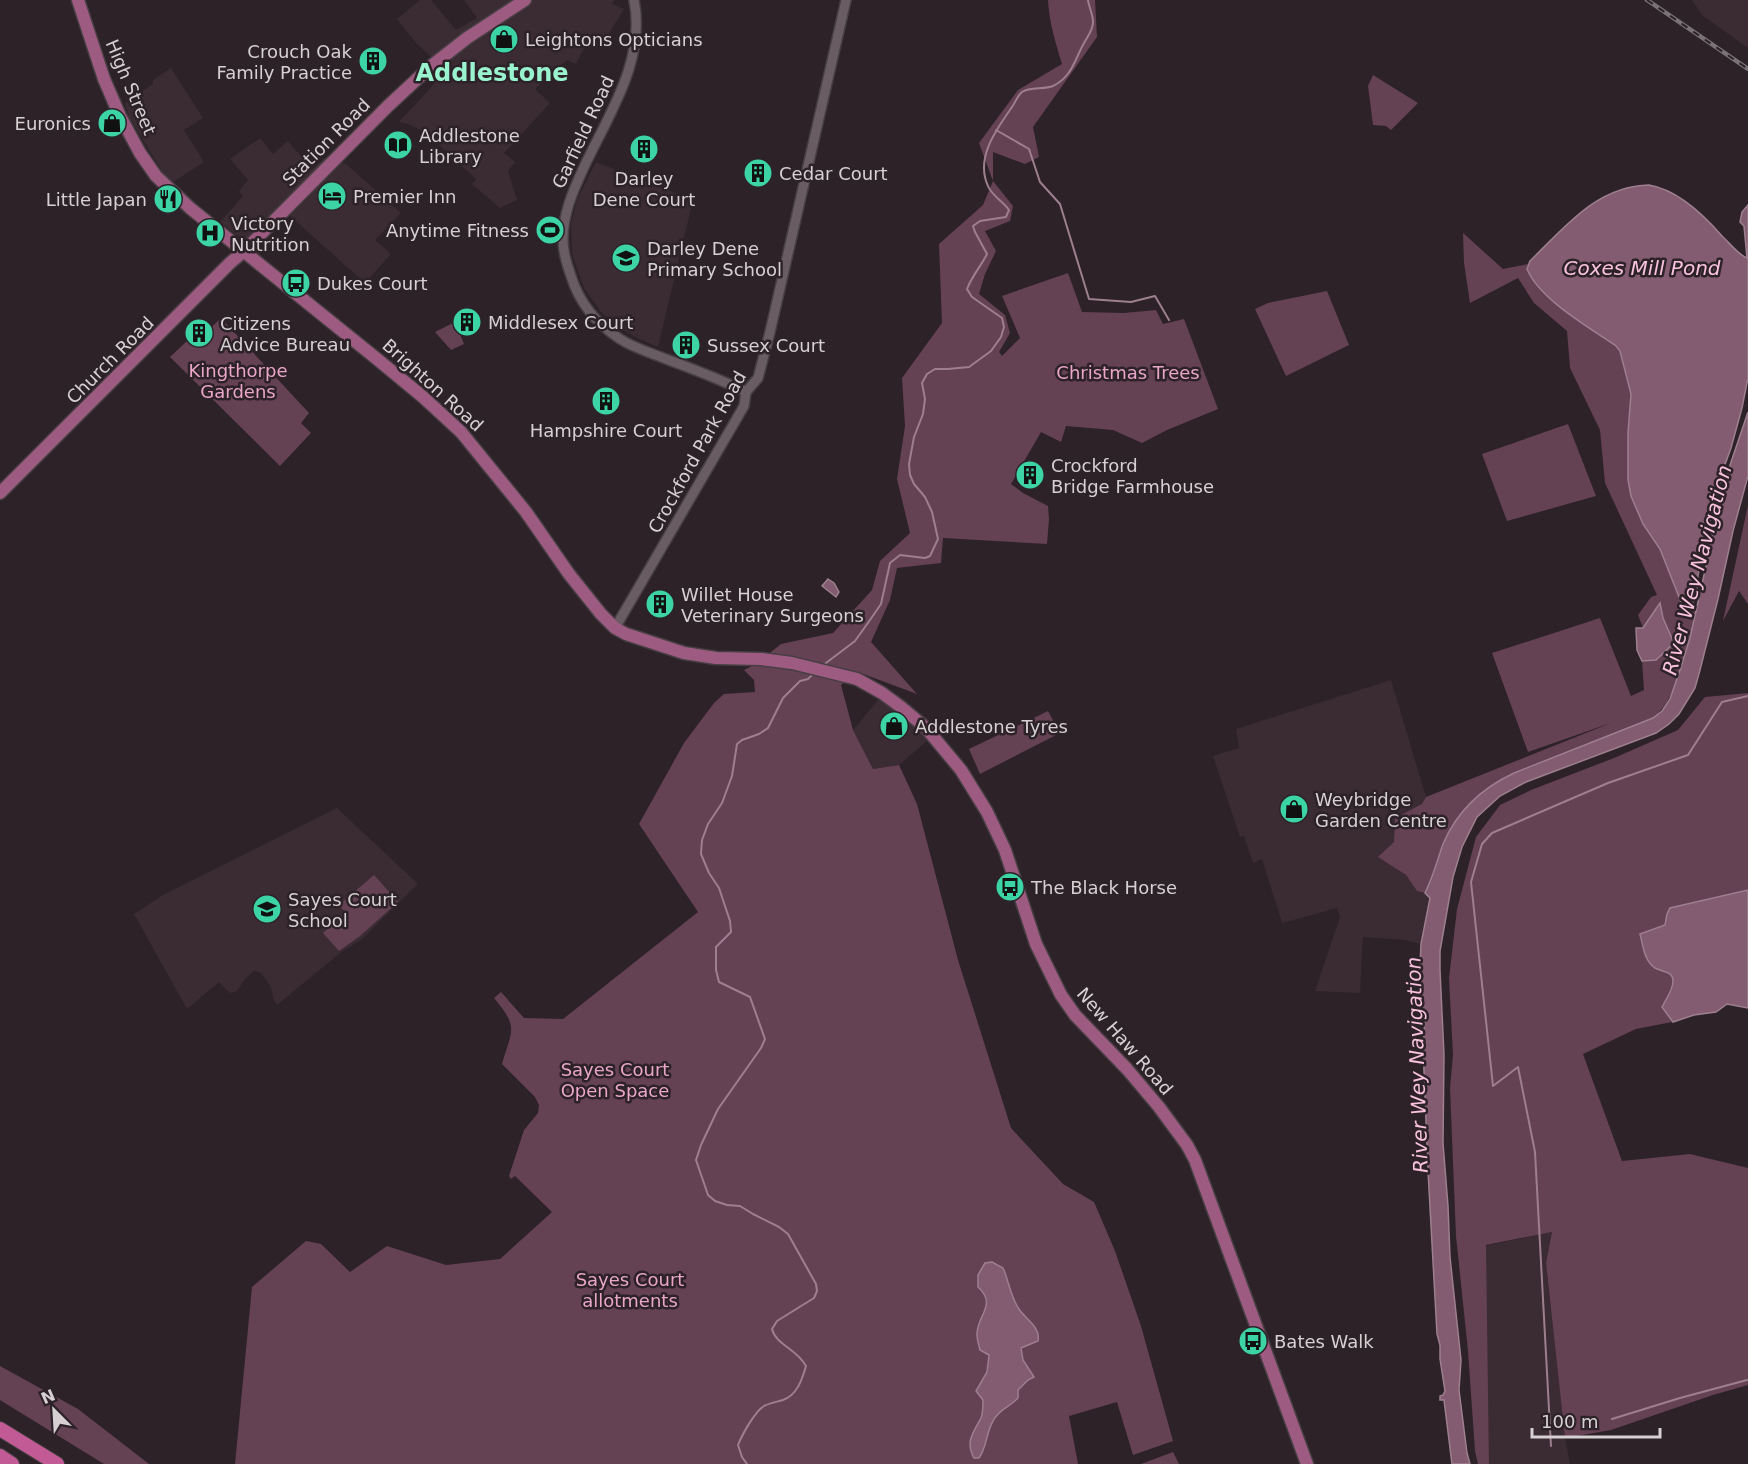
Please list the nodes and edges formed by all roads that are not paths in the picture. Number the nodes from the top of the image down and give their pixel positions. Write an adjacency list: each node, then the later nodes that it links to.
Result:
1 (78, 0): 5 (main road, High Street)
2 (525, 0): 5 (main road, Station Road)
3 (634, 0): 6 (street, Garfield Road)
4 (846, 0): 6 (street, Crockford Park Road)
5 (244, 251): 7 (main road, Church Road); 8 (main road, Brighton Road)
6 (746, 392): 8 (street, Crockford Park Road)
7 (0, 493)
8 (615, 628): 13 (main road, New Haw Road)
9 (0, 1428): 12 (highway)
10 (0, 1456): 11 (highway)
11 (12, 1464)
12 (57, 1464)
13 (1306, 1464)

